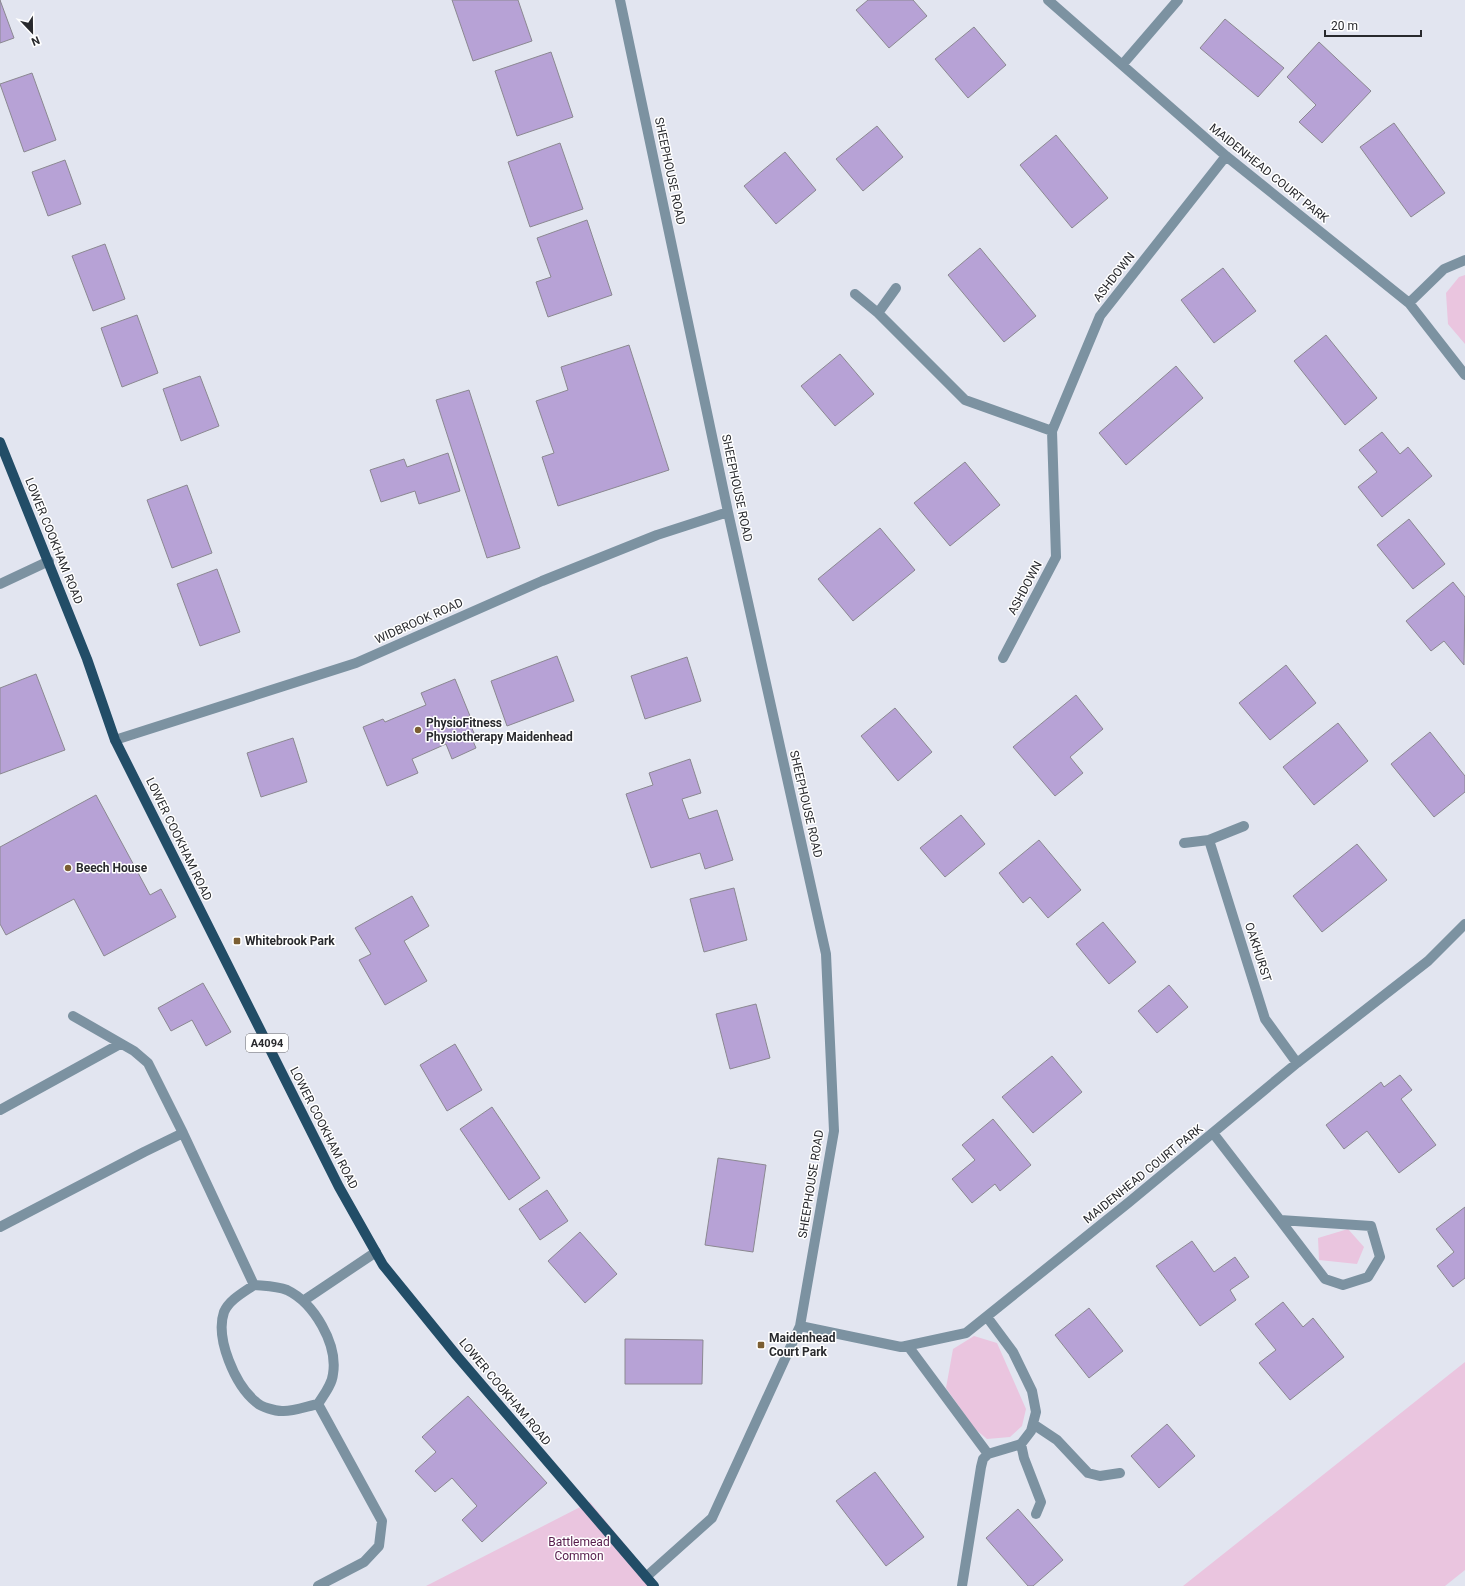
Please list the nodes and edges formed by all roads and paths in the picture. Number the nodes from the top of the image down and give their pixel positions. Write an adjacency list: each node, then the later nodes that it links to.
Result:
1 (620, 0): 14 (street, SHEEPHOUSE ROAD)
2 (1048, 0): 4 (street, MAIDENHEAD COURT PARK)
3 (1178, 0): 4 (street)
4 (1122, 65): 5 (street, MAIDENHEAD COURT PARK)
5 (1226, 156): 9 (street, MAIDENHEAD COURT PARK); 12 (street, ASHDOWN)
6 (1465, 260): 9 (street)
7 (896, 288): 10 (street)
8 (855, 294): 10 (street)
9 (1409, 303): 11 (street, MAIDENHEAD COURT PARK)
10 (878, 313): 12 (street)
11 (1465, 375)
12 (1052, 431): 17 (street, ASHDOWN)
13 (0, 442): 15 (main road, LOWER COOKHAM ROAD / A4094)
14 (728, 512): 18 (street, WIDBROOK ROAD); 35 (street, SHEEPHOUSE ROAD)
15 (49, 561): 16 (street); 18 (main road, LOWER COOKHAM ROAD / A4094)
16 (0, 584)
17 (1003, 658)
18 (116, 740): 31 (main road, LOWER COOKHAM ROAD / A4094)
19 (1244, 826): 20 (street)
20 (1209, 840): 21 (street); 25 (street, OAKHURST)
21 (1184, 843)
22 (1465, 924): 25 (street, MAIDENHEAD COURT PARK)
23 (73, 1016): 24 (street)
24 (120, 1044): 26 (street); 27 (street)
25 (1297, 1063): 28 (street, MAIDENHEAD COURT PARK)
26 (0, 1110)
27 (183, 1133): 30 (street); 32 (street)
28 (1213, 1133): 29 (street); 34 (street, MAIDENHEAD COURT PARK)
29 (1280, 1220): 29 (street)
30 (0, 1227)
31 (376, 1252): 33 (street); 43 (main road, LOWER COOKHAM ROAD / A4094)
32 (254, 1285): 33 (street); 37 (street)
33 (303, 1302): 37 (street)
34 (987, 1317): 36 (street, MAIDENHEAD COURT PARK); 38 (street)
35 (800, 1326): 36 (street, MAIDENHEAD COURT PARK); 43 (street, SHEEPHOUSE ROAD)
36 (908, 1346): 40 (street)
37 (318, 1404): 44 (street)
38 (1033, 1424): 39 (street); 41 (street)
39 (1021, 1444): 40 (street); 42 (street)
40 (988, 1454): 46 (street)
41 (1120, 1473)
42 (1036, 1514)
43 (646, 1577): 45 (main road, LOWER COOKHAM ROAD / A4094)
44 (318, 1586)
45 (654, 1586)
46 (962, 1586)

